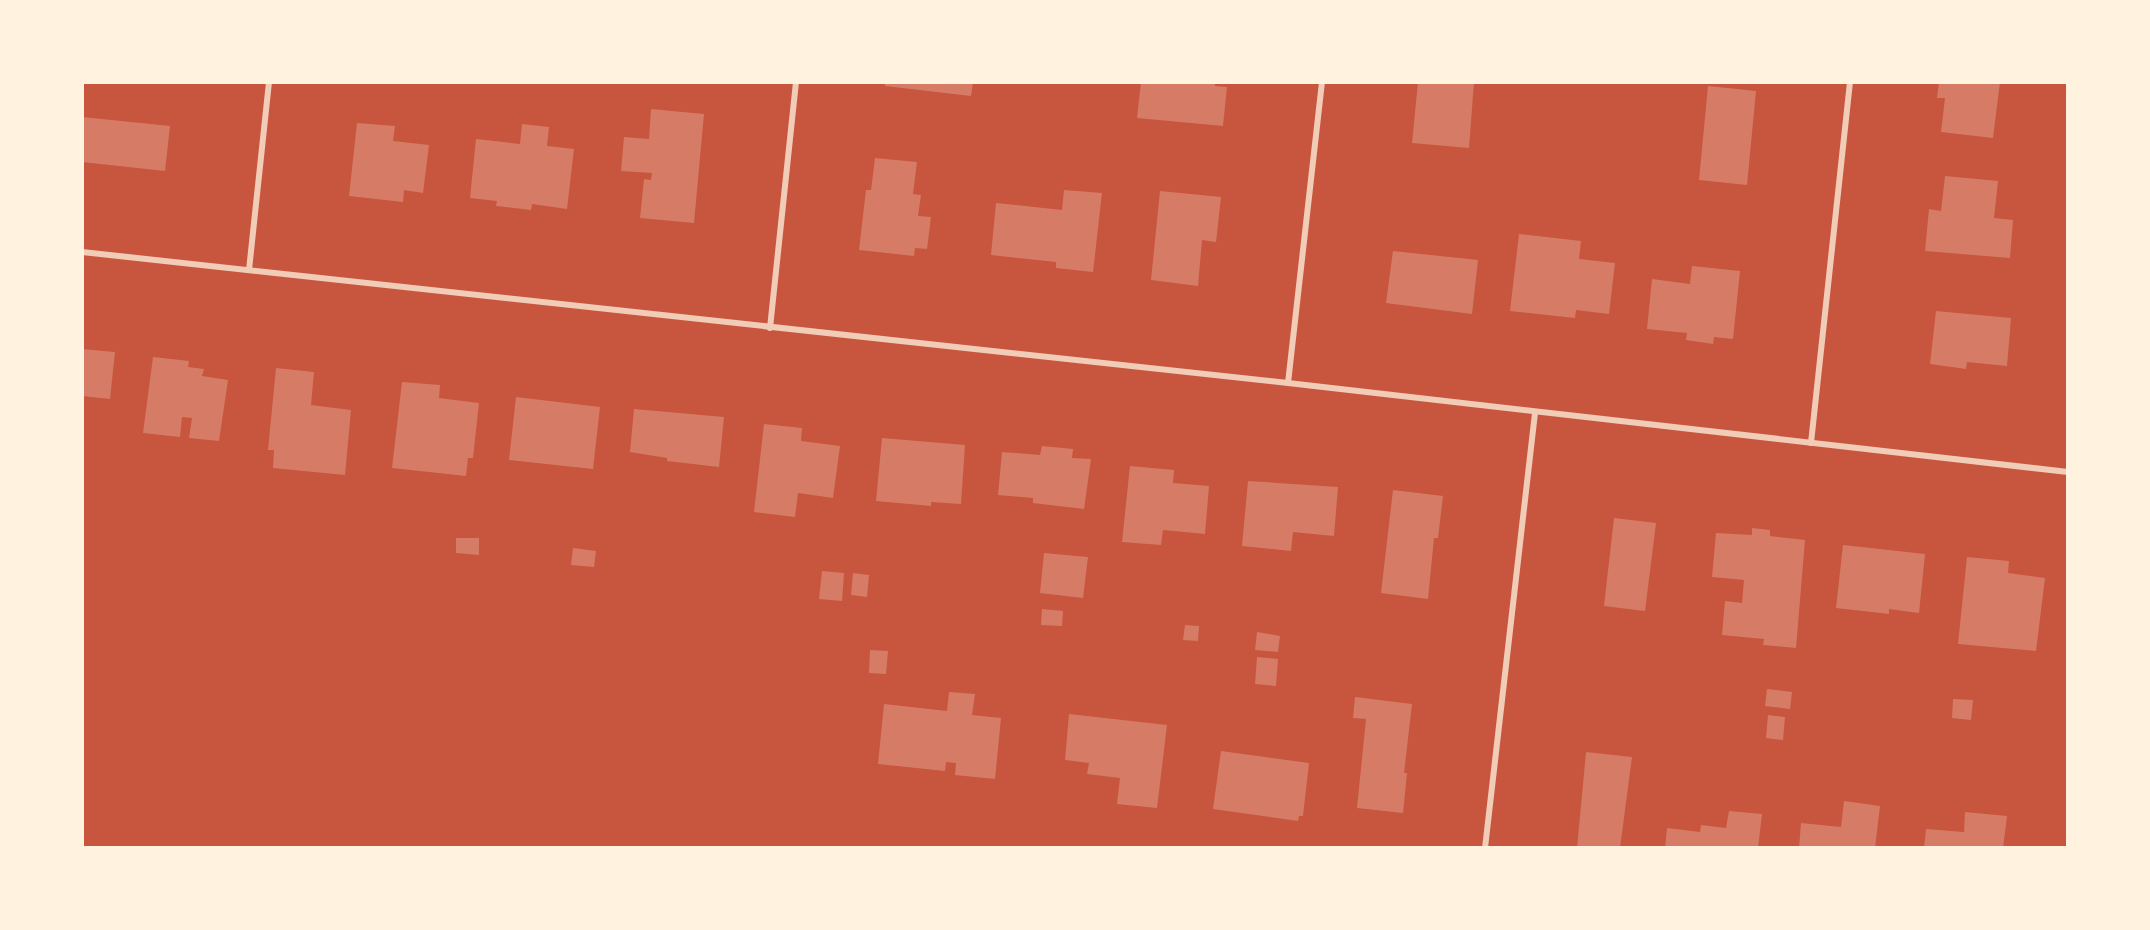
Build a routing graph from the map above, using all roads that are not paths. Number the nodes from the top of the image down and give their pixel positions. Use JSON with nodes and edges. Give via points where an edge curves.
{"nodes":[{"id":1,"x":269,"y":82,"type":"edge"},
{"id":2,"x":796,"y":82,"type":"edge"},
{"id":3,"x":1322,"y":82,"type":"edge"},
{"id":4,"x":1850,"y":82,"type":"edge"},
{"id":5,"x":82,"y":252,"type":"edge"},
{"id":6,"x":249,"y":270,"type":"junction"},
{"id":7,"x":770,"y":328,"type":"junction"},
{"id":8,"x":1288,"y":383,"type":"junction"},
{"id":9,"x":1535,"y":413,"type":"junction"},
{"id":10,"x":1811,"y":443,"type":"junction"},
{"id":11,"x":2067,"y":472,"type":"edge"},
{"id":12,"x":1485,"y":848,"type":"edge"}],
"edges":[{"from":1,"to":6,"type":"street"},
{"from":2,"to":7,"type":"street"},
{"from":3,"to":8,"type":"street"},
{"from":4,"to":10,"type":"street"},
{"from":5,"to":6,"type":"street"},
{"from":6,"to":7,"type":"street"},
{"from":7,"to":8,"type":"street"},
{"from":8,"to":9,"type":"street"},
{"from":9,"to":10,"type":"street"},
{"from":9,"to":12,"type":"street"},
{"from":10,"to":11,"type":"street"}]}
